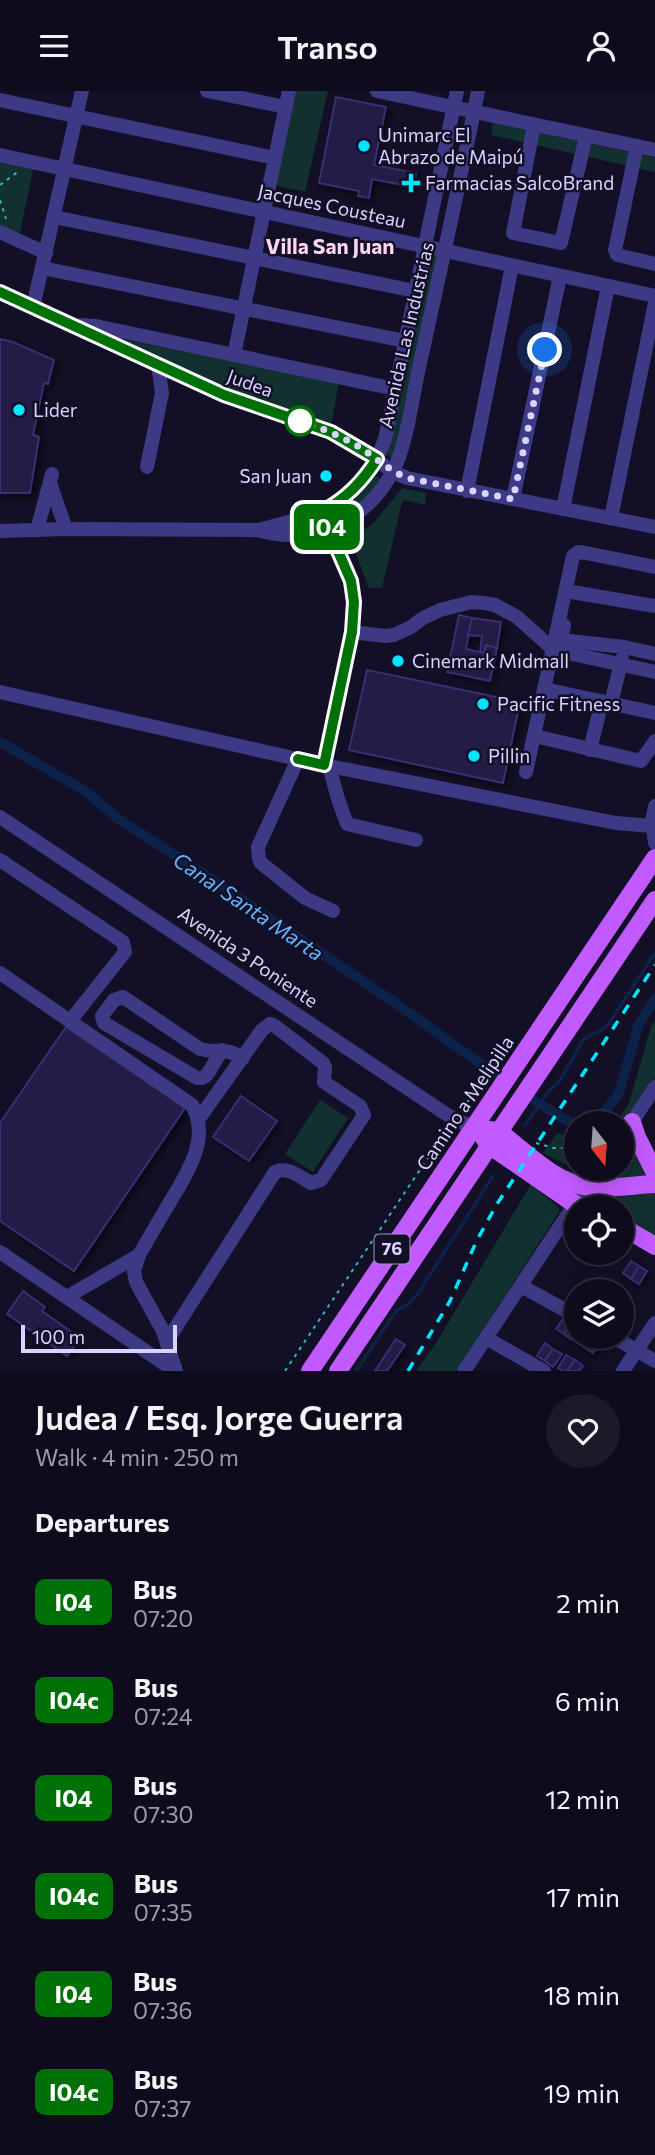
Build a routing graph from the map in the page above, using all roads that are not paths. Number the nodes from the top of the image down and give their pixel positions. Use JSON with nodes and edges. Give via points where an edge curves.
{"nodes":[{"id":1,"x":82,"y":91,"type":"edge"},
{"id":2,"x":207,"y":91,"type":"edge"},
{"id":3,"x":289,"y":91,"type":"edge"},
{"id":4,"x":377,"y":91,"type":"edge"},
{"id":5,"x":457,"y":91,"type":"edge"},
{"id":6,"x":478,"y":91,"type":"edge"},
{"id":7,"x":0,"y":100,"type":"edge"},
{"id":8,"x":286,"y":107,"type":"junction"},
{"id":9,"x":454,"y":107,"type":"junction"},
{"id":10,"x":473,"y":113,"type":"junction"},
{"id":11,"x":76,"y":116,"type":"junction"},
{"id":12,"x":534,"y":125,"type":"junction"},
{"id":13,"x":586,"y":136,"type":"junction"},
{"id":14,"x":637,"y":146,"type":"junction"},
{"id":15,"x":655,"y":150,"type":"edge"},
{"id":16,"x":0,"y":155,"type":"edge"},
{"id":17,"x":275,"y":158,"type":"junction"},
{"id":18,"x":64,"y":169,"type":"junction"},
{"id":19,"x":264,"y":211,"type":"junction"},
{"id":20,"x":54,"y":217,"type":"junction"},
{"id":21,"x":6,"y":235,"type":"edge"},
{"id":22,"x":424,"y":247,"type":"junction"},
{"id":23,"x":445,"y":251,"type":"junction"},
{"id":24,"x":46,"y":253,"type":"junction"},
{"id":25,"x":254,"y":258,"type":"junction"},
{"id":26,"x":655,"y":264,"type":"edge"},
{"id":27,"x":512,"y":266,"type":"junction"},
{"id":28,"x":42,"y":268,"type":"junction"},
{"id":29,"x":560,"y":276,"type":"junction"},
{"id":30,"x":608,"y":286,"type":"junction"},
{"id":31,"x":415,"y":291,"type":"junction"},
{"id":32,"x":0,"y":292,"type":"edge"},
{"id":33,"x":655,"y":296,"type":"edge"},
{"id":34,"x":655,"y":303,"type":"edge"},
{"id":35,"x":33,"y":307,"type":"junction"},
{"id":36,"x":244,"y":309,"type":"junction"},
{"id":37,"x":73,"y":325,"type":"junction"},
{"id":38,"x":405,"y":341,"type":"junction"},
{"id":39,"x":234,"y":355,"type":"junction"},
{"id":40,"x":158,"y":365,"type":"junction"},
{"id":41,"x":395,"y":389,"type":"junction"},
{"id":42,"x":377,"y":459,"type":"junction"},
{"id":43,"x":148,"y":467,"type":"dead end"},
{"id":44,"x":393,"y":472,"type":"junction"},
{"id":45,"x":467,"y":491,"type":"junction"},
{"id":46,"x":513,"y":499,"type":"junction"},
{"id":47,"x":563,"y":509,"type":"junction"},
{"id":48,"x":321,"y":512,"type":"junction"},
{"id":49,"x":611,"y":518,"type":"junction"},
{"id":50,"x":655,"y":527,"type":"edge"},
{"id":51,"x":66,"y":529,"type":"junction"},
{"id":52,"x":37,"y":530,"type":"junction"},
{"id":53,"x":258,"y":530,"type":"junction"},
{"id":54,"x":329,"y":530,"type":"junction"},
{"id":55,"x":0,"y":531,"type":"edge"},
{"id":56,"x":580,"y":552,"type":"junction"},
{"id":57,"x":655,"y":567,"type":"edge"},
{"id":58,"x":572,"y":592,"type":"junction"},
{"id":59,"x":655,"y":605,"type":"edge"},
{"id":60,"x":352,"y":632,"type":"junction"},
{"id":61,"x":624,"y":647,"type":"junction"},
{"id":62,"x":554,"y":650,"type":"junction"},
{"id":63,"x":655,"y":654,"type":"edge"},
{"id":64,"x":621,"y":666,"type":"junction"},
{"id":65,"x":655,"y":672,"type":"edge"},
{"id":66,"x":546,"y":683,"type":"junction"},
{"id":67,"x":0,"y":692,"type":"edge"},
{"id":68,"x":609,"y":699,"type":"junction"},
{"id":69,"x":655,"y":703,"type":"edge"},
{"id":70,"x":655,"y":713,"type":"edge"},
{"id":71,"x":539,"y":737,"type":"junction"},
{"id":72,"x":655,"y":741,"type":"edge"},
{"id":73,"x":590,"y":750,"type":"junction"},
{"id":74,"x":298,"y":759,"type":"junction"},
{"id":75,"x":326,"y":765,"type":"junction"},
{"id":76,"x":655,"y":806,"type":"edge"},
{"id":77,"x":0,"y":817,"type":"edge"},
{"id":78,"x":652,"y":826,"type":"junction"},
{"id":79,"x":416,"y":840,"type":"dead end"},
{"id":80,"x":655,"y":843,"type":"edge"},
{"id":81,"x":655,"y":858,"type":"edge"},
{"id":82,"x":0,"y":860,"type":"edge"},
{"id":83,"x":655,"y":900,"type":"edge"},
{"id":84,"x":333,"y":911,"type":"dead end"},
{"id":85,"x":0,"y":973,"type":"edge"},
{"id":86,"x":70,"y":1021,"type":"junction"},
{"id":87,"x":222,"y":1050,"type":"junction"},
{"id":88,"x":243,"y":1058,"type":"junction"},
{"id":89,"x":655,"y":1087,"type":"edge"},
{"id":90,"x":634,"y":1119,"type":"edge"},
{"id":91,"x":198,"y":1120,"type":"junction"},
{"id":92,"x":475,"y":1127,"type":"junction"},
{"id":93,"x":634,"y":1128,"type":"edge"},
{"id":94,"x":494,"y":1138,"type":"junction"},
{"id":95,"x":655,"y":1173,"type":"edge"},
{"id":96,"x":592,"y":1181,"type":"edge"},
{"id":97,"x":655,"y":1184,"type":"edge"},
{"id":98,"x":588,"y":1187,"type":"junction"},
{"id":99,"x":564,"y":1195,"type":"edge"},
{"id":100,"x":583,"y":1195,"type":"edge"},
{"id":101,"x":564,"y":1225,"type":"edge"},
{"id":102,"x":634,"y":1234,"type":"edge"},
{"id":103,"x":655,"y":1246,"type":"edge"},
{"id":104,"x":0,"y":1252,"type":"edge"},
{"id":105,"x":138,"y":1255,"type":"junction"},
{"id":106,"x":521,"y":1286,"type":"junction"},
{"id":107,"x":67,"y":1297,"type":"junction"},
{"id":108,"x":564,"y":1309,"type":"edge"},
{"id":109,"x":655,"y":1323,"type":"edge"},
{"id":110,"x":486,"y":1338,"type":"junction"},
{"id":111,"x":167,"y":1341,"type":"junction"},
{"id":112,"x":634,"y":1348,"type":"edge"},
{"id":113,"x":637,"y":1350,"type":"junction"},
{"id":114,"x":655,"y":1361,"type":"edge"},
{"id":115,"x":176,"y":1371,"type":"edge"},
{"id":116,"x":310,"y":1371,"type":"edge"},
{"id":117,"x":338,"y":1371,"type":"edge"},
{"id":118,"x":464,"y":1371,"type":"edge"},
{"id":119,"x":544,"y":1371,"type":"edge"},
{"id":120,"x":623,"y":1371,"type":"edge"}],
"edges":[{"from":1,"to":11,"type":"street"},
{"from":2,"to":8,"type":"street"},
{"from":3,"to":8,"type":"street"},
{"from":4,"to":9,"type":"street"},
{"from":5,"to":9,"type":"street","name":"Avenida Las Industrias"},
{"from":6,"to":10,"type":"street","name":"Avenida Las Industrias"},
{"from":7,"to":11,"type":"street"},
{"from":8,"to":17,"type":"street"},
{"from":9,"to":10,"type":"street"},
{"from":9,"to":22,"type":"street","name":"Avenida Las Industrias"},
{"from":10,"to":12,"type":"street"},
{"from":10,"to":23,"type":"street","name":"Avenida Las Industrias"},
{"from":11,"to":17,"type":"street"},
{"from":11,"to":18,"type":"street"},
{"from":12,"to":13,"type":"street"},
{"from":12,"to":13,"type":"street","via":[[513,233],[561,243]]},
{"from":13,"to":14,"type":"street"},
{"from":14,"to":15,"type":"street"},
{"from":14,"to":26,"type":"street","via":[[615,250],[617,255]]},
{"from":16,"to":18,"type":"street","name":"Jacques Cousteau"},
{"from":17,"to":19,"type":"street"},
{"from":18,"to":19,"type":"street","name":"Jacques Cousteau"},
{"from":18,"to":20,"type":"street"},
{"from":19,"to":22,"type":"street","name":"Jacques Cousteau"},
{"from":19,"to":25,"type":"street"},
{"from":20,"to":24,"type":"street"},
{"from":20,"to":25,"type":"street"},
{"from":21,"to":24,"type":"street"},
{"from":22,"to":23,"type":"street","name":"Jacques Cousteau"},
{"from":22,"to":31,"type":"street","name":"Avenida Las Industrias"},
{"from":23,"to":27,"type":"street","name":"Jacques Cousteau"},
{"from":23,"to":44,"type":"street","name":"Avenida Las Industrias"},
{"from":24,"to":28,"type":"street"},
{"from":25,"to":31,"type":"street"},
{"from":25,"to":36,"type":"street"},
{"from":27,"to":29,"type":"street","name":"Jacques Cousteau"},
{"from":27,"to":45,"type":"street"},
{"from":28,"to":35,"type":"street"},
{"from":28,"to":36,"type":"street"},
{"from":29,"to":30,"type":"street","name":"Jacques Cousteau"},
{"from":29,"to":46,"type":"street"},
{"from":30,"to":33,"type":"street","name":"Jacques Cousteau"},
{"from":30,"to":47,"type":"street"},
{"from":31,"to":38,"type":"street","name":"Avenida Las Industrias"},
{"from":32,"to":35,"type":"street","name":"Judea"},
{"from":34,"to":49,"type":"street"},
{"from":35,"to":37,"type":"street","name":"Judea"},
{"from":36,"to":38,"type":"street"},
{"from":36,"to":39,"type":"street"},
{"from":37,"to":39,"type":"street"},
{"from":37,"to":40,"type":"street","name":"Judea"},
{"from":38,"to":41,"type":"street","name":"Avenida Las Industrias"},
{"from":39,"to":41,"type":"street"},
{"from":40,"to":42,"type":"street","name":"Judea","via":[[224,395],[331,432]]},
{"from":40,"to":43,"type":"street","via":[[162,393]]},
{"from":41,"to":42,"type":"street","name":"Avenida Las Industrias"},
{"from":42,"to":44,"type":"street","name":"Judea"},
{"from":42,"to":48,"type":"street","name":"Avenida Las Industrias","via":[[355,488]]},
{"from":44,"to":45,"type":"street","name":"Judea"},
{"from":44,"to":54,"type":"street","name":"Avenida Las Industrias","via":[[361,510]]},
{"from":45,"to":46,"type":"street","name":"Judea"},
{"from":46,"to":47,"type":"street","name":"Judea"},
{"from":47,"to":49,"type":"street","name":"Judea"},
{"from":48,"to":53,"type":"street","name":"Avenida Las Industrias"},
{"from":48,"to":54,"type":"street"},
{"from":49,"to":50,"type":"street","name":"Judea"},
{"from":51,"to":52,"type":"street","name":"Avenida Las Industrias"},
{"from":51,"to":52,"type":"street","via":[[51,479]]},
{"from":51,"to":53,"type":"street","name":"Avenida Las Industrias"},
{"from":52,"to":55,"type":"street","name":"Avenida Las Industrias"},
{"from":53,"to":54,"type":"street","name":"Avenida Las Industrias","via":[[280,535]]},
{"from":54,"to":60,"type":"street","via":[[353,589]]},
{"from":56,"to":57,"type":"street"},
{"from":56,"to":58,"type":"street"},
{"from":56,"to":62,"type":"street","via":[[571,559]]},
{"from":58,"to":59,"type":"street"},
{"from":58,"to":61,"type":"street","via":[[561,640]]},
{"from":60,"to":62,"type":"street","via":[[394,635],[430,614],[471,602],[495,605],[517,617]]},
{"from":60,"to":75,"type":"street"},
{"from":61,"to":63,"type":"street"},
{"from":61,"to":64,"type":"street"},
{"from":62,"to":64,"type":"street"},
{"from":62,"to":66,"type":"street"},
{"from":64,"to":65,"type":"street"},
{"from":64,"to":68,"type":"street"},
{"from":66,"to":68,"type":"street"},
{"from":66,"to":71,"type":"street","via":[[529,773]]},
{"from":67,"to":74,"type":"street"},
{"from":68,"to":69,"type":"street"},
{"from":68,"to":70,"type":"street"},
{"from":68,"to":71,"type":"street","via":[[549,690]]},
{"from":68,"to":73,"type":"street"},
{"from":71,"to":73,"type":"street"},
{"from":72,"to":73,"type":"street","via":[[641,761]]},
{"from":74,"to":75,"type":"street"},
{"from":74,"to":84,"type":"street","via":[[258,847],[259,859],[305,898]]},
{"from":75,"to":78,"type":"street","via":[[616,823]]},
{"from":75,"to":79,"type":"street","via":[[348,824]]},
{"from":76,"to":78,"type":"street"},
{"from":77,"to":92,"type":"street","name":"Avenida 3 Poniente","via":[[453,1118]]},
{"from":78,"to":80,"type":"street"},
{"from":81,"to":92,"type":"main road","name":"Camino a Melipilla","number":"76"},
{"from":82,"to":86,"type":"street","via":[[123,942],[125,952]]},
{"from":83,"to":94,"type":"main road","number":"76"},
{"from":85,"to":86,"type":"street"},
{"from":86,"to":91,"type":"street","via":[[192,1105]]},
{"from":87,"to":87,"type":"street","via":[[200,1049],[123,997],[114,1000],[102,1016],[104,1023],[197,1078],[206,1075]]},
{"from":87,"to":88,"type":"street"},
{"from":88,"to":91,"type":"street"},
{"from":88,"to":111,"type":"street","via":[[262,1030],[275,1026],[323,1063],[324,1082],[360,1106],[364,1115],[321,1180],[312,1183],[281,1169],[275,1173]]},
{"from":89,"to":90,"type":"street"},
{"from":91,"to":105,"type":"street","via":[[198,1146],[191,1166]]},
{"from":92,"to":94,"type":"main road","name":"Avenida 3 Poniente"},
{"from":92,"to":116,"type":"main road","name":"Camino a Melipilla","number":"76"},
{"from":93,"to":95,"type":"main road"},
{"from":94,"to":98,"type":"main road","name":"Avenida 3 Poniente","via":[[559,1176]]},
{"from":94,"to":99,"type":"main road","name":"Avenida 3 Poniente"},
{"from":94,"to":117,"type":"main road","number":"76"},
{"from":96,"to":98,"type":"street"},
{"from":97,"to":98,"type":"main road","name":"Avenida 3 Poniente"},
{"from":98,"to":100,"type":"street"},
{"from":101,"to":106,"type":"street"},
{"from":102,"to":103,"type":"main road"},
{"from":104,"to":107,"type":"street"},
{"from":105,"to":107,"type":"street"},
{"from":105,"to":111,"type":"street","via":[[136,1282]]},
{"from":106,"to":108,"type":"street"},
{"from":106,"to":110,"type":"street"},
{"from":107,"to":115,"type":"street"},
{"from":109,"to":113,"type":"street"},
{"from":110,"to":118,"type":"street"},
{"from":110,"to":119,"type":"street"},
{"from":111,"to":115,"type":"street"},
{"from":112,"to":113,"type":"street"},
{"from":113,"to":114,"type":"street"},
{"from":113,"to":120,"type":"street"}]}
